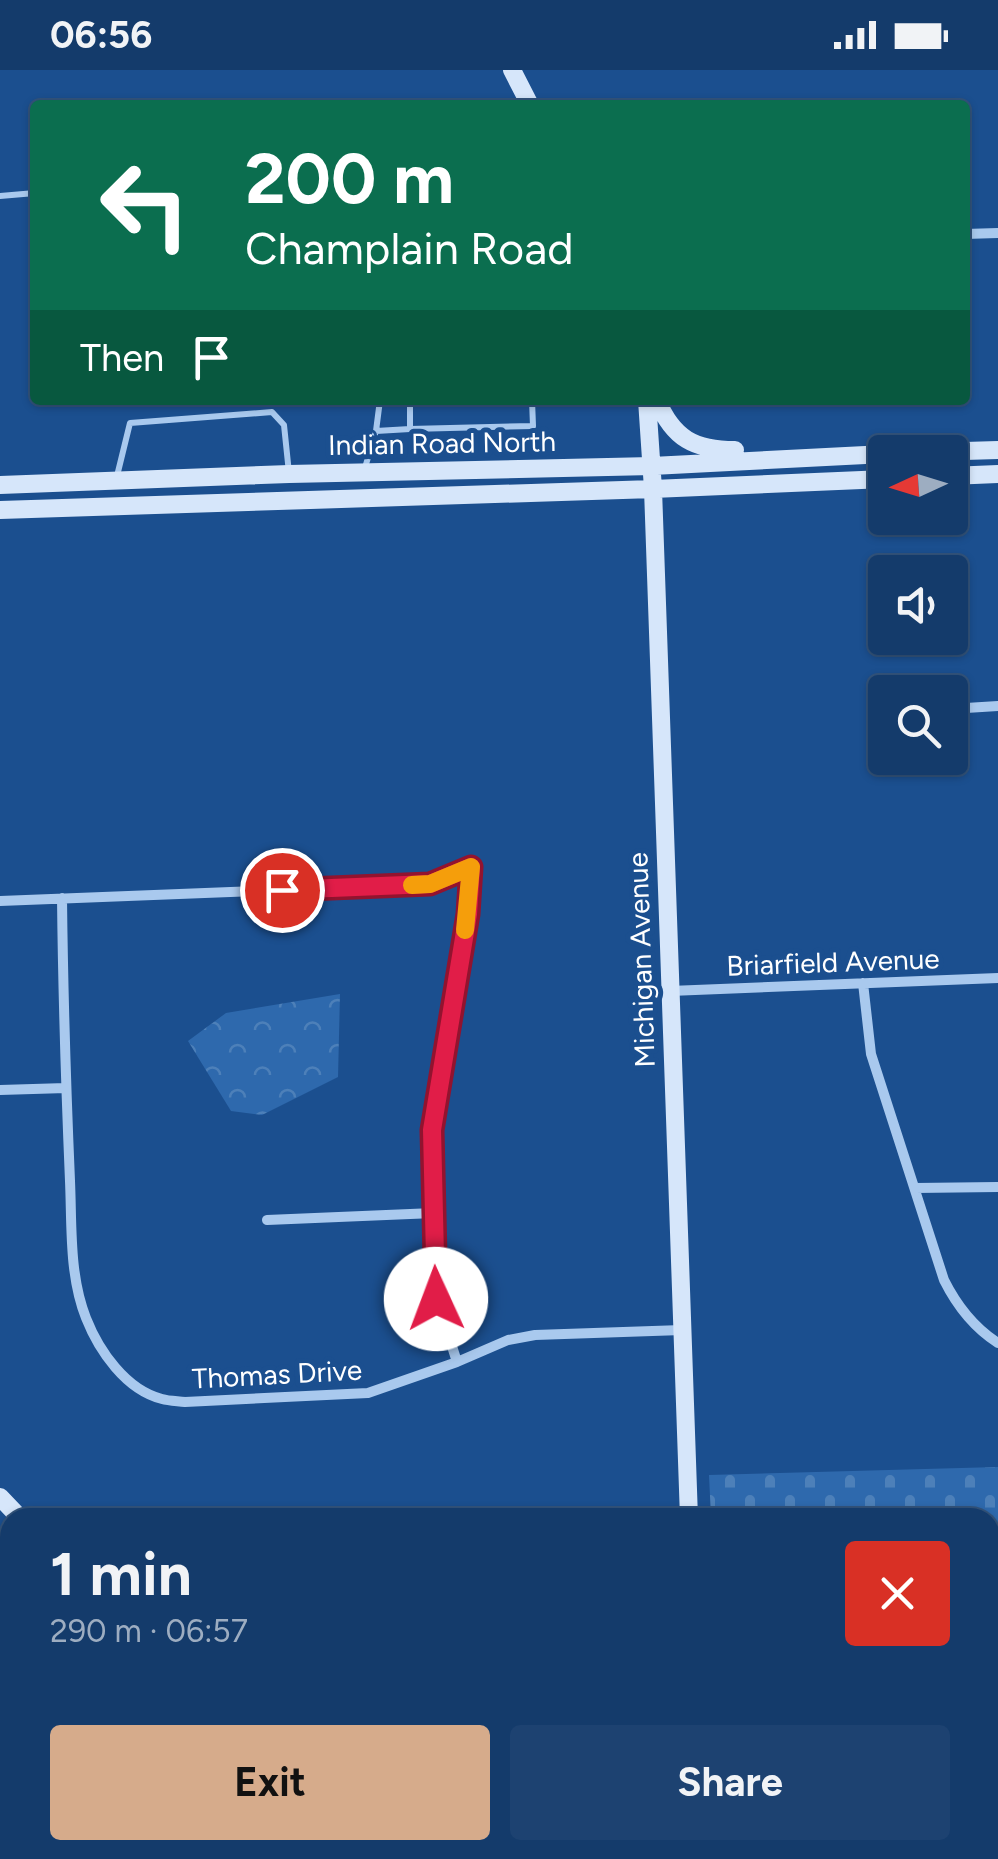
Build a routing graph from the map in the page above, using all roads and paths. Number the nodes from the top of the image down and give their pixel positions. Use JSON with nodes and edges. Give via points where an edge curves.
{"nodes":[{"id":1,"x":512,"y":70,"type":"edge"},
{"id":2,"x":527,"y":100,"type":"edge"},
{"id":3,"x":30,"y":194,"type":"edge"},
{"id":4,"x":0,"y":196,"type":"edge"},
{"id":5,"x":998,"y":233,"type":"edge"},
{"id":6,"x":970,"y":234,"type":"edge"},
{"id":7,"x":379,"y":405,"type":"edge"},
{"id":8,"x":410,"y":405,"type":"edge"},
{"id":9,"x":532,"y":405,"type":"edge"},
{"id":10,"x":647,"y":405,"type":"edge"},
{"id":11,"x":660,"y":405,"type":"edge"},
{"id":12,"x":410,"y":429,"type":"junction"},
{"id":13,"x":376,"y":431,"type":"junction"},
{"id":14,"x":998,"y":450,"type":"edge"},
{"id":15,"x":968,"y":451,"type":"edge"},
{"id":16,"x":868,"y":455,"type":"edge"},
{"id":17,"x":790,"y":458,"type":"junction"},
{"id":18,"x":652,"y":466,"type":"junction"},
{"id":19,"x":364,"y":473,"type":"junction"},
{"id":20,"x":290,"y":474,"type":"junction"},
{"id":21,"x":998,"y":474,"type":"edge"},
{"id":22,"x":968,"y":475,"type":"edge"},
{"id":23,"x":868,"y":480,"type":"edge"},
{"id":24,"x":116,"y":482,"type":"junction"},
{"id":25,"x":0,"y":485,"type":"edge"},
{"id":26,"x":653,"y":489,"type":"junction"},
{"id":27,"x":0,"y":510,"type":"edge"},
{"id":28,"x":998,"y":706,"type":"edge"},
{"id":29,"x":968,"y":707,"type":"edge"},
{"id":30,"x":62,"y":898,"type":"junction"},
{"id":31,"x":0,"y":901,"type":"edge"},
{"id":32,"x":998,"y":978,"type":"edge"},
{"id":33,"x":863,"y":983,"type":"junction"},
{"id":34,"x":670,"y":991,"type":"junction"},
{"id":35,"x":66,"y":1088,"type":"junction"},
{"id":36,"x":0,"y":1090,"type":"edge"},
{"id":37,"x":915,"y":1188,"type":"junction"},
{"id":38,"x":998,"y":1188,"type":"edge"},
{"id":39,"x":434,"y":1213,"type":"junction"},
{"id":40,"x":267,"y":1220,"type":"dead end"},
{"id":41,"x":682,"y":1330,"type":"junction"},
{"id":42,"x":998,"y":1342,"type":"edge"},
{"id":43,"x":457,"y":1362,"type":"junction"},
{"id":44,"x":689,"y":1508,"type":"edge"}],
"edges":[{"from":1,"to":2,"type":"main road"},
{"from":3,"to":4,"type":"lane"},
{"from":5,"to":6,"type":"street"},
{"from":7,"to":13,"type":"lane"},
{"from":8,"to":12,"type":"lane"},
{"from":9,"to":12,"type":"lane","via":[[533,426]]},
{"from":10,"to":18,"type":"main road","name":"Michigan Avenue"},
{"from":11,"to":17,"type":"main road","via":[[693,444]]},
{"from":12,"to":13,"type":"lane"},
{"from":13,"to":19,"type":"lane"},
{"from":14,"to":15,"type":"main road"},
{"from":16,"to":17,"type":"main road","name":"Indian Road North"},
{"from":17,"to":18,"type":"main road","name":"Indian Road North"},
{"from":18,"to":19,"type":"main road","name":"Indian Road North"},
{"from":18,"to":26,"type":"main road","name":"Michigan Avenue"},
{"from":19,"to":20,"type":"main road","name":"Indian Road North"},
{"from":20,"to":24,"type":"main road","name":"Indian Road North"},
{"from":20,"to":24,"type":"lane","via":[[284,426],[272,412],[130,423]]},
{"from":21,"to":22,"type":"main road"},
{"from":23,"to":26,"type":"main road","name":"Indian Road North"},
{"from":24,"to":25,"type":"main road","name":"Indian Road North"},
{"from":26,"to":27,"type":"main road","name":"Indian Road North"},
{"from":26,"to":34,"type":"main road","name":"Michigan Avenue"},
{"from":28,"to":29,"type":"street"},
{"from":30,"to":31,"type":"street"},
{"from":30,"to":35,"type":"street","name":"Thomas Drive"},
{"from":30,"to":39,"type":"street","via":[[430,884],[471,867],[432,1130]]},
{"from":32,"to":33,"type":"street","name":"Briarfield Avenue"},
{"from":33,"to":34,"type":"street","name":"Briarfield Avenue"},
{"from":33,"to":37,"type":"street","via":[[871,1054]]},
{"from":34,"to":41,"type":"main road","name":"Michigan Avenue"},
{"from":35,"to":36,"type":"street"},
{"from":35,"to":43,"type":"street","name":"Thomas Drive","via":[[75,1282],[96,1341],[137,1388],[184,1402],[368,1394]]},
{"from":37,"to":38,"type":"street"},
{"from":37,"to":42,"type":"street","via":[[953,1298]]},
{"from":39,"to":40,"type":"street"},
{"from":39,"to":43,"type":"street","via":[[436,1299]]},
{"from":41,"to":43,"type":"street","name":"Thomas Drive","via":[[535,1335]]},
{"from":41,"to":44,"type":"main road","name":"Michigan Avenue"}]}
